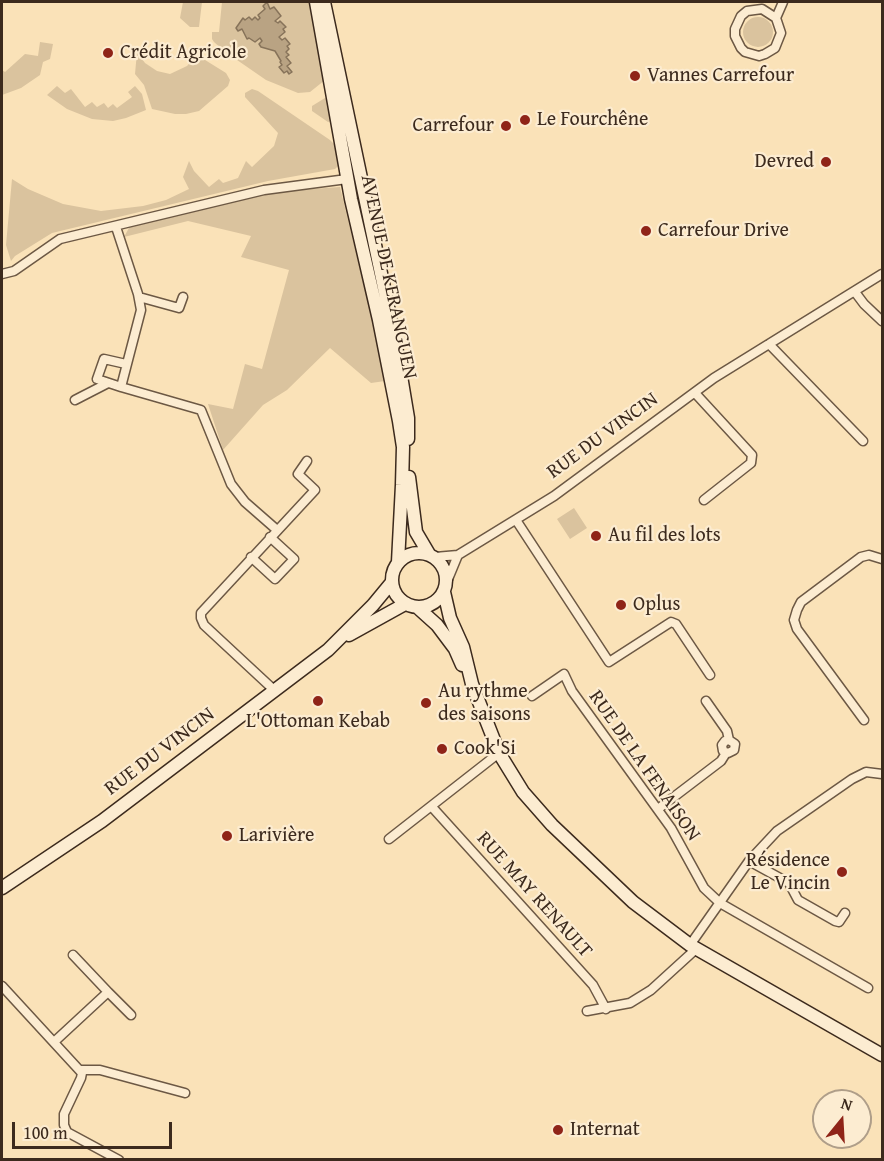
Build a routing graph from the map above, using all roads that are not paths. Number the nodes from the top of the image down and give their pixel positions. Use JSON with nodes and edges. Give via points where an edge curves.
{"nodes":[{"id":1,"x":316,"y":2,"type":"edge"},
{"id":2,"x":324,"y":2,"type":"edge"},
{"id":3,"x":783,"y":2,"type":"edge"},
{"id":4,"x":764,"y":5,"type":"edge"},
{"id":5,"x":776,"y":18,"type":"junction"},
{"id":6,"x":347,"y":179,"type":"junction"},
{"id":7,"x":116,"y":227,"type":"junction"},
{"id":8,"x":2,"y":274,"type":"edge"},
{"id":9,"x":882,"y":274,"type":"edge"},
{"id":10,"x":855,"y":291,"type":"junction"},
{"id":11,"x":139,"y":297,"type":"junction"},
{"id":12,"x":183,"y":297,"type":"dead end"},
{"id":13,"x":882,"y":321,"type":"edge"},
{"id":14,"x":769,"y":344,"type":"junction"},
{"id":15,"x":126,"y":364,"type":"junction"},
{"id":16,"x":108,"y":383,"type":"junction"},
{"id":17,"x":121,"y":387,"type":"junction"},
{"id":18,"x":695,"y":393,"type":"junction"},
{"id":19,"x":75,"y":400,"type":"dead end"},
{"id":20,"x":862,"y":441,"type":"dead end"},
{"id":21,"x":307,"y":461,"type":"dead end"},
{"id":22,"x":704,"y":500,"type":"dead end"},
{"id":23,"x":516,"y":520,"type":"junction"},
{"id":24,"x":273,"y":533,"type":"junction"},
{"id":25,"x":458,"y":555,"type":"junction"},
{"id":26,"x":432,"y":556,"type":"junction"},
{"id":27,"x":251,"y":557,"type":"junction"},
{"id":28,"x":882,"y":559,"type":"edge"},
{"id":29,"x":398,"y":562,"type":"junction"},
{"id":30,"x":392,"y":582,"type":"junction"},
{"id":31,"x":445,"y":588,"type":"junction"},
{"id":32,"x":411,"y":605,"type":"junction"},
{"id":33,"x":338,"y":642,"type":"junction"},
{"id":34,"x":710,"y":675,"type":"dead end"},
{"id":35,"x":472,"y":684,"type":"junction"},
{"id":36,"x":274,"y":690,"type":"junction"},
{"id":37,"x":532,"y":696,"type":"dead end"},
{"id":38,"x":706,"y":701,"type":"dead end"},
{"id":39,"x":864,"y":720,"type":"dead end"},
{"id":40,"x":499,"y":753,"type":"junction"},
{"id":41,"x":882,"y":774,"type":"edge"},
{"id":42,"x":432,"y":807,"type":"junction"},
{"id":43,"x":658,"y":809,"type":"junction"},
{"id":44,"x":389,"y":839,"type":"dead end"},
{"id":45,"x":749,"y":861,"type":"junction"},
{"id":46,"x":2,"y":888,"type":"edge"},
{"id":47,"x":720,"y":903,"type":"junction"},
{"id":48,"x":845,"y":913,"type":"dead end"},
{"id":49,"x":693,"y":947,"type":"junction"},
{"id":50,"x":73,"y":955,"type":"dead end"},
{"id":51,"x":2,"y":986,"type":"edge"},
{"id":52,"x":868,"y":988,"type":"dead end"},
{"id":53,"x":108,"y":992,"type":"junction"},
{"id":54,"x":606,"y":1009,"type":"junction"},
{"id":55,"x":587,"y":1011,"type":"dead end"},
{"id":56,"x":131,"y":1015,"type":"dead end"},
{"id":57,"x":54,"y":1042,"type":"junction"},
{"id":58,"x":882,"y":1056,"type":"edge"},
{"id":59,"x":80,"y":1070,"type":"junction"},
{"id":60,"x":185,"y":1093,"type":"dead end"},
{"id":61,"x":119,"y":1160,"type":"edge"}],
"edges":[{"from":1,"to":6,"type":"main road","name":"AVENUE DE KERANGUEN"},
{"from":2,"to":26,"type":"main road","name":"AVENUE DE KERANGUEN","via":[[395,340],[408,418],[416,532]]},
{"from":3,"to":5,"type":"street"},
{"from":4,"to":5,"type":"street"},
{"from":4,"to":5,"type":"street","via":[[747,11],[737,22],[737,43],[746,52],[759,56],[776,48],[781,33]]},
{"from":6,"to":7,"type":"street","via":[[264,190]]},
{"from":6,"to":29,"type":"main road","name":"AVENUE DE KERANGUEN","via":[[400,430]]},
{"from":7,"to":8,"type":"street","via":[[60,239],[14,271]]},
{"from":7,"to":11,"type":"street"},
{"from":9,"to":10,"type":"street","name":"RUE DU VINCIN"},
{"from":10,"to":13,"type":"street"},
{"from":10,"to":14,"type":"street","name":"RUE DU VINCIN"},
{"from":11,"to":12,"type":"street","via":[[179,308]]},
{"from":11,"to":15,"type":"street","via":[[141,310]]},
{"from":14,"to":18,"type":"street","name":"RUE DU VINCIN"},
{"from":14,"to":20,"type":"street"},
{"from":15,"to":16,"type":"street","via":[[104,359],[97,380]]},
{"from":15,"to":17,"type":"street"},
{"from":16,"to":17,"type":"street"},
{"from":16,"to":19,"type":"street"},
{"from":17,"to":24,"type":"street","via":[[201,410],[231,484]]},
{"from":18,"to":22,"type":"street","via":[[752,456],[751,463]]},
{"from":18,"to":23,"type":"street","name":"RUE DU VINCIN","via":[[571,485]]},
{"from":21,"to":24,"type":"street","via":[[298,474],[315,490]]},
{"from":23,"to":25,"type":"street","name":"RUE DU VINCIN"},
{"from":23,"to":34,"type":"street","via":[[609,662],[671,622]]},
{"from":24,"to":27,"type":"street"},
{"from":24,"to":27,"type":"street","via":[[294,559],[275,579]]},
{"from":25,"to":26,"type":"street","name":"RUE DU VINCIN"},
{"from":25,"to":31,"type":"street"},
{"from":26,"to":29,"type":"main road","via":[[412,553]]},
{"from":26,"to":31,"type":"main road","via":[[444,567]]},
{"from":27,"to":36,"type":"street","via":[[201,612],[201,618]]},
{"from":28,"to":39,"type":"street","via":[[861,557],[801,602],[794,620],[796,629]]},
{"from":29,"to":30,"type":"main road"},
{"from":30,"to":32,"type":"main road","via":[[394,590]]},
{"from":30,"to":33,"type":"main road","name":"RUE DU VINCIN"},
{"from":31,"to":32,"type":"main road","via":[[433,603]]},
{"from":31,"to":35,"type":"main road","via":[[450,618],[464,646]]},
{"from":32,"to":33,"type":"main road","name":"RUE DU VINCIN"},
{"from":32,"to":35,"type":"main road","via":[[437,626],[455,649]]},
{"from":33,"to":36,"type":"main road","name":"RUE DU VINCIN"},
{"from":35,"to":40,"type":"main road"},
{"from":36,"to":46,"type":"main road","name":"RUE DU VINCIN","via":[[102,821]]},
{"from":37,"to":43,"type":"street","name":"RUE DE LA FENAISON","via":[[567,672],[572,692]]},
{"from":38,"to":43,"type":"street","via":[[727,731],[729,740],[722,745],[726,753]]},
{"from":40,"to":42,"type":"street"},
{"from":40,"to":49,"type":"main road","via":[[523,792],[552,825],[633,902]]},
{"from":41,"to":45,"type":"street","via":[[866,772],[852,779],[777,831]]},
{"from":42,"to":44,"type":"street"},
{"from":42,"to":54,"type":"street","name":"RUE MAY RENAULT","via":[[593,985]]},
{"from":43,"to":47,"type":"street","name":"RUE DE LA FENAISON","via":[[704,888]]},
{"from":45,"to":47,"type":"street"},
{"from":45,"to":48,"type":"street","via":[[789,883],[798,900],[835,921],[839,922]]},
{"from":47,"to":49,"type":"street"},
{"from":47,"to":52,"type":"street","name":"RUE DE LA FENAISON"},
{"from":49,"to":54,"type":"street","via":[[651,990],[630,1003]]},
{"from":49,"to":58,"type":"main road"},
{"from":50,"to":53,"type":"street"},
{"from":51,"to":57,"type":"street"},
{"from":53,"to":56,"type":"street"},
{"from":53,"to":57,"type":"street"},
{"from":54,"to":55,"type":"street"},
{"from":57,"to":59,"type":"street"},
{"from":59,"to":60,"type":"street","via":[[100,1070]]},
{"from":59,"to":61,"type":"street","via":[[81,1078],[64,1114],[64,1125],[71,1135]]}]}
